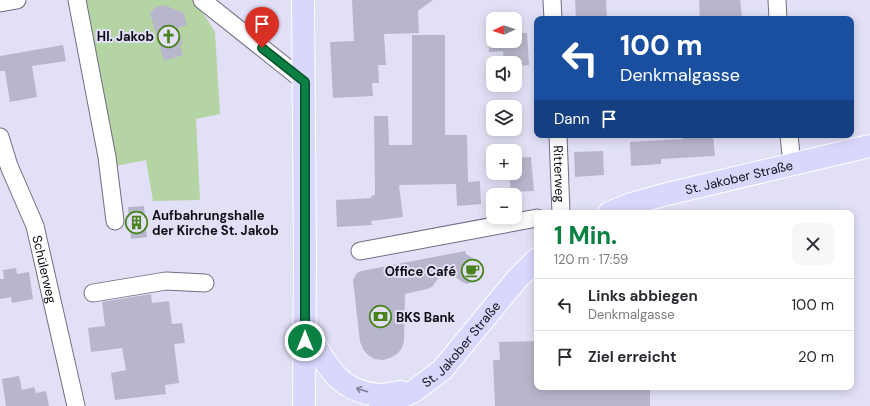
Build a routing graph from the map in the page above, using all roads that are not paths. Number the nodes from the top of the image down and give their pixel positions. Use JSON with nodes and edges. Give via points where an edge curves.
{"nodes":[{"id":1,"x":17,"y":0,"type":"edge"},
{"id":2,"x":76,"y":0,"type":"edge"},
{"id":3,"x":202,"y":0,"type":"edge"},
{"id":4,"x":303,"y":0,"type":"edge"},
{"id":5,"x":552,"y":0,"type":"edge"},
{"id":6,"x":777,"y":0,"type":"edge"},
{"id":7,"x":0,"y":2,"type":"edge"},
{"id":8,"x":552,"y":16,"type":"edge"},
{"id":9,"x":778,"y":16,"type":"edge"},
{"id":10,"x":305,"y":82,"type":"junction"},
{"id":11,"x":0,"y":137,"type":"edge"},
{"id":12,"x":558,"y":138,"type":"edge"},
{"id":13,"x":789,"y":138,"type":"edge"},
{"id":14,"x":870,"y":146,"type":"edge"},
{"id":15,"x":792,"y":164,"type":"junction"},
{"id":16,"x":561,"y":210,"type":"edge"},
{"id":17,"x":616,"y":210,"type":"edge"},
{"id":18,"x":534,"y":219,"type":"edge"},
{"id":19,"x":115,"y":222,"type":"dead end"},
{"id":20,"x":360,"y":251,"type":"dead end"},
{"id":21,"x":534,"y":262,"type":"edge"},
{"id":22,"x":206,"y":283,"type":"dead end"},
{"id":23,"x":93,"y":293,"type":"dead end"},
{"id":24,"x":305,"y":326,"type":"junction"},
{"id":25,"x":414,"y":391,"type":"junction"},
{"id":26,"x":76,"y":406,"type":"edge"},
{"id":27,"x":304,"y":406,"type":"edge"},
{"id":28,"x":380,"y":406,"type":"edge"}],
"edges":[{"from":1,"to":7,"type":"street"},
{"from":2,"to":19,"type":"street","via":[[107,157]]},
{"from":3,"to":10,"type":"street"},
{"from":4,"to":10,"type":"main road"},
{"from":5,"to":8,"type":"street"},
{"from":6,"to":9,"type":"street"},
{"from":10,"to":24,"type":"main road"},
{"from":11,"to":26,"type":"street","name":"Schülerweg","via":[[9,166],[35,226]]},
{"from":12,"to":16,"type":"street","name":"Ritterweg"},
{"from":13,"to":15,"type":"street"},
{"from":14,"to":15,"type":"main road","name":"St. Jakober Straße"},
{"from":15,"to":17,"type":"main road","name":"St. Jakober Straße","via":[[667,194]]},
{"from":18,"to":20,"type":"street"},
{"from":21,"to":25,"type":"main road","name":"St. Jakober Straße","via":[[442,370]]},
{"from":22,"to":23,"type":"street","via":[[166,281]]},
{"from":25,"to":24,"type":"main road","name":"St. Jakober Straße","one_way":true,"via":[[379,395],[361,391],[341,382],[329,369]]},
{"from":24,"to":27,"type":"main road"},
{"from":25,"to":28,"type":"main road","name":"St. Jakober Straße"}]}
